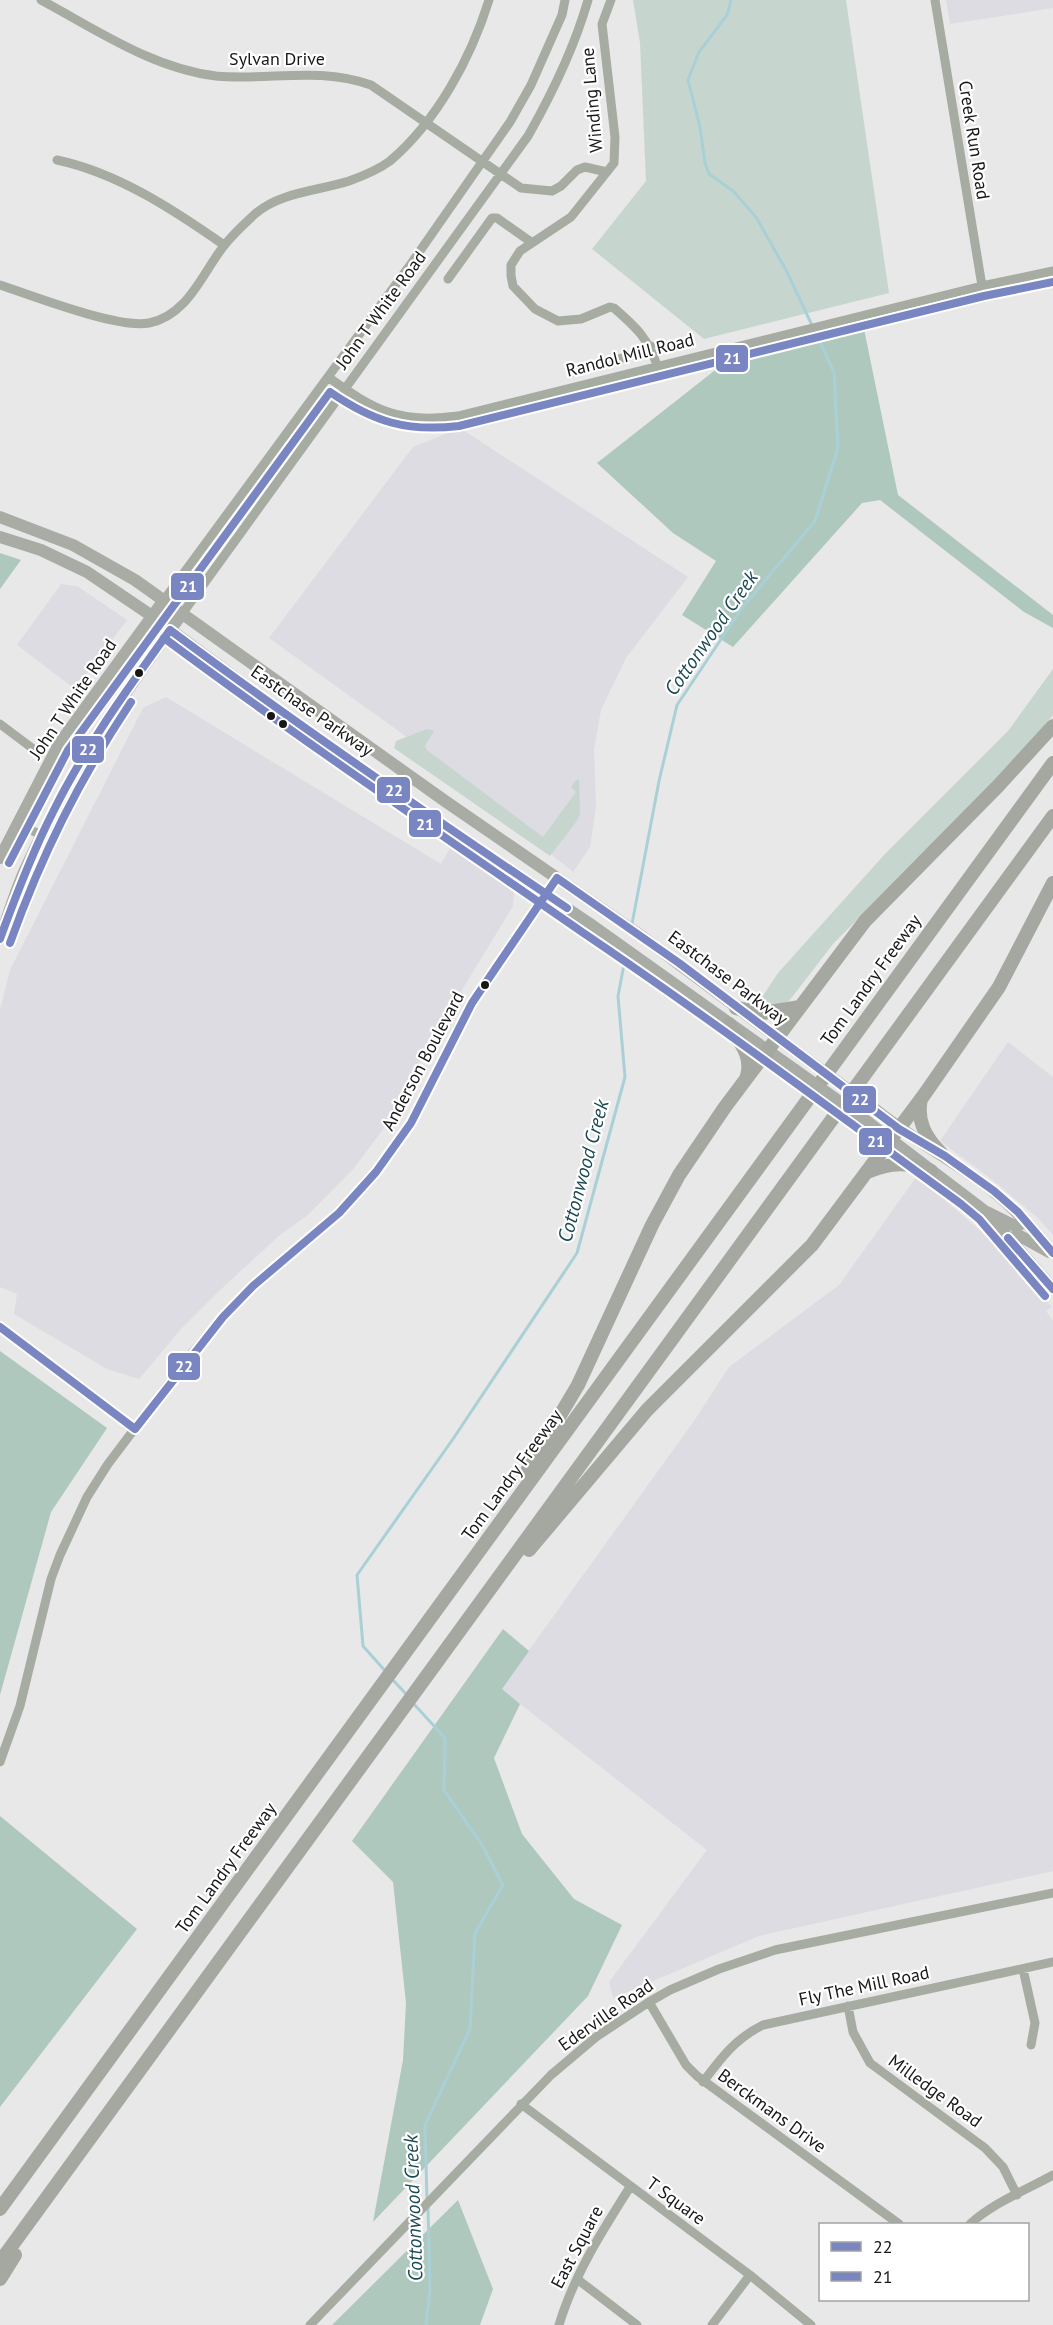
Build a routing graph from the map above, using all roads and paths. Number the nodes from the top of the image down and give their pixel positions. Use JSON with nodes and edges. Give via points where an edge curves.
{"nodes":[{"id":1,"x":41,"y":0,"type":"edge"},
{"id":2,"x":489,"y":0,"type":"edge"},
{"id":3,"x":565,"y":0,"type":"edge"},
{"id":4,"x":588,"y":0,"type":"edge"},
{"id":5,"x":611,"y":0,"type":"edge"},
{"id":6,"x":934,"y":0,"type":"edge"},
{"id":7,"x":427,"y":122,"type":"junction"},
{"id":8,"x":57,"y":160,"type":"dead end"},
{"id":9,"x":482,"y":160,"type":"junction"},
{"id":10,"x":608,"y":172,"type":"junction"},
{"id":11,"x":502,"y":174,"type":"junction"},
{"id":12,"x":531,"y":242,"type":"junction"},
{"id":13,"x":224,"y":246,"type":"junction"},
{"id":14,"x":1053,"y":271,"type":"edge"},
{"id":15,"x":448,"y":279,"type":"dead end"},
{"id":16,"x":0,"y":285,"type":"edge"},
{"id":17,"x":982,"y":286,"type":"junction"},
{"id":18,"x":651,"y":346,"type":"junction"},
{"id":19,"x":658,"y":368,"type":"junction"},
{"id":20,"x":573,"y":372,"type":"dead end"},
{"id":21,"x":328,"y":377,"type":"junction"},
{"id":22,"x":346,"y":390,"type":"junction"},
{"id":23,"x":0,"y":517,"type":"edge"},
{"id":24,"x":0,"y":537,"type":"edge"},
{"id":25,"x":164,"y":600,"type":"junction"},
{"id":26,"x":182,"y":614,"type":"junction"},
{"id":27,"x":152,"y":616,"type":"junction"},
{"id":28,"x":170,"y":630,"type":"junction"},
{"id":29,"x":0,"y":724,"type":"edge"},
{"id":30,"x":1053,"y":726,"type":"edge"},
{"id":31,"x":32,"y":748,"type":"dead end"},
{"id":32,"x":376,"y":752,"type":"junction"},
{"id":33,"x":1053,"y":763,"type":"edge"},
{"id":34,"x":364,"y":770,"type":"junction"},
{"id":35,"x":1053,"y":816,"type":"edge"},
{"id":36,"x":17,"y":823,"type":"junction"},
{"id":37,"x":41,"y":835,"type":"junction"},
{"id":38,"x":0,"y":858,"type":"edge"},
{"id":39,"x":557,"y":878,"type":"junction"},
{"id":40,"x":1053,"y":883,"type":"edge"},
{"id":41,"x":546,"y":894,"type":"junction"},
{"id":42,"x":0,"y":939,"type":"edge"},
{"id":43,"x":800,"y":1006,"type":"junction"},
{"id":44,"x":736,"y":1008,"type":"junction"},
{"id":45,"x":729,"y":1024,"type":"junction"},
{"id":46,"x":777,"y":1037,"type":"junction"},
{"id":47,"x":767,"y":1050,"type":"junction"},
{"id":48,"x":747,"y":1077,"type":"junction"},
{"id":49,"x":921,"y":1098,"type":"junction"},
{"id":50,"x":895,"y":1134,"type":"junction"},
{"id":51,"x":940,"y":1154,"type":"junction"},
{"id":52,"x":931,"y":1170,"type":"junction"},
{"id":53,"x":867,"y":1172,"type":"junction"},
{"id":54,"x":986,"y":1212,"type":"junction"},
{"id":55,"x":1026,"y":1222,"type":"junction"},
{"id":56,"x":1009,"y":1240,"type":"junction"},
{"id":57,"x":1053,"y":1253,"type":"edge"},
{"id":58,"x":1053,"y":1288,"type":"edge"},
{"id":59,"x":0,"y":1327,"type":"edge"},
{"id":60,"x":135,"y":1429,"type":"junction"},
{"id":61,"x":490,"y":1535,"type":"junction"},
{"id":62,"x":439,"y":1660,"type":"junction"},
{"id":63,"x":0,"y":1762,"type":"edge"},
{"id":64,"x":1053,"y":1893,"type":"edge"},
{"id":65,"x":1053,"y":1962,"type":"edge"},
{"id":66,"x":1023,"y":1969,"type":"junction"},
{"id":67,"x":650,"y":2002,"type":"junction"},
{"id":68,"x":848,"y":2006,"type":"junction"},
{"id":69,"x":1031,"y":2045,"type":"dead end"},
{"id":70,"x":703,"y":2082,"type":"junction"},
{"id":71,"x":82,"y":2095,"type":"junction"},
{"id":72,"x":521,"y":2104,"type":"junction"},
{"id":73,"x":100,"y":2123,"type":"junction"},
{"id":74,"x":1053,"y":2175,"type":"edge"},
{"id":75,"x":630,"y":2187,"type":"junction"},
{"id":76,"x":1017,"y":2194,"type":"junction"},
{"id":77,"x":0,"y":2195,"type":"edge"},
{"id":78,"x":0,"y":2209,"type":"edge"},
{"id":79,"x":898,"y":2223,"type":"edge"},
{"id":80,"x":971,"y":2223,"type":"edge"},
{"id":81,"x":0,"y":2262,"type":"edge"},
{"id":82,"x":750,"y":2275,"type":"junction"},
{"id":83,"x":0,"y":2278,"type":"edge"},
{"id":84,"x":577,"y":2279,"type":"junction"},
{"id":85,"x":310,"y":2325,"type":"edge"},
{"id":86,"x":559,"y":2325,"type":"edge"},
{"id":87,"x":637,"y":2325,"type":"edge"},
{"id":88,"x":712,"y":2325,"type":"edge"},
{"id":89,"x":811,"y":2325,"type":"edge"}],
"edges":[{"from":1,"to":7,"type":"street","name":"Sylvan Drive","via":[[169,67],[217,76],[351,78],[386,93]]},
{"from":2,"to":7,"type":"street","via":[[480,30]]},
{"from":3,"to":9,"type":"street","name":"John T White Road","via":[[531,85]]},
{"from":4,"to":11,"type":"street","name":"John T White Road","via":[[554,90]]},
{"from":5,"to":10,"type":"street","name":"Winding Lane","via":[[602,24],[615,137],[615,157]]},
{"from":6,"to":17,"type":"street","name":"Creek Run Road"},
{"from":7,"to":9,"type":"street","name":"Sylvan Drive"},
{"from":7,"to":13,"type":"street","via":[[389,162],[369,174],[294,195],[257,212]]},
{"from":8,"to":13,"type":"street","via":[[106,176],[180,214]]},
{"from":9,"to":11,"type":"street","name":"Sylvan Drive"},
{"from":9,"to":21,"type":"street","name":"John T White Road"},
{"from":10,"to":11,"type":"street","name":"Sylvan Drive","via":[[585,167],[552,191],[521,188]]},
{"from":10,"to":12,"type":"street","name":"Winding Lane","via":[[571,217]]},
{"from":11,"to":22,"type":"street","name":"John T White Road"},
{"from":12,"to":15,"type":"street","via":[[492,218]]},
{"from":12,"to":18,"type":"street","name":"Winding Lane","via":[[520,251],[511,276],[513,286],[536,309],[550,318],[567,321],[614,308]]},
{"from":13,"to":16,"type":"street","via":[[182,306],[150,323],[115,321]]},
{"from":14,"to":17,"type":"street","name":"Randol Mill Road"},
{"from":17,"to":19,"type":"street","name":"Randol Mill Road"},
{"from":18,"to":19,"type":"street","name":"Winding Lane"},
{"from":18,"to":20,"type":"street"},
{"from":19,"to":22,"type":"street","name":"Randol Mill Road","via":[[433,419],[396,416]]},
{"from":21,"to":22,"type":"street","name":"Randol Mill Road"},
{"from":21,"to":25,"type":"street","name":"John T White Road"},
{"from":22,"to":26,"type":"street","name":"John T White Road"},
{"from":23,"to":25,"type":"main road","via":[[73,545]]},
{"from":24,"to":27,"type":"main road","via":[[41,550],[87,572]]},
{"from":25,"to":26,"type":"main road","name":"Eastchase Parkway"},
{"from":25,"to":27,"type":"main road","name":"John T White Road"},
{"from":26,"to":28,"type":"main road","name":"John T White Road"},
{"from":26,"to":32,"type":"main road","name":"Eastchase Parkway"},
{"from":27,"to":28,"type":"main road","name":"Eastchase Parkway"},
{"from":27,"to":36,"type":"main road","name":"John T White Road","via":[[59,744]]},
{"from":28,"to":34,"type":"main road","name":"Eastchase Parkway"},
{"from":28,"to":37,"type":"main road","name":"John T White Road","via":[[84,756]]},
{"from":29,"to":31,"type":"street"},
{"from":30,"to":43,"type":"highway","via":[[865,921]]},
{"from":32,"to":34,"type":"main road"},
{"from":32,"to":39,"type":"main road","name":"Eastchase Parkway"},
{"from":33,"to":61,"type":"highway","name":"Tom Landry Freeway"},
{"from":34,"to":41,"type":"main road","name":"Eastchase Parkway"},
{"from":35,"to":62,"type":"highway"},
{"from":36,"to":37,"type":"street"},
{"from":36,"to":38,"type":"main road","name":"John T White Road"},
{"from":37,"to":42,"type":"main road","name":"John T White Road"},
{"from":39,"to":41,"type":"street","name":"Anderson Boulevard"},
{"from":39,"to":44,"type":"main road","name":"Eastchase Parkway"},
{"from":40,"to":49,"type":"highway","via":[[999,987]]},
{"from":41,"to":45,"type":"main road","name":"Eastchase Parkway"},
{"from":41,"to":60,"type":"street","name":"Anderson Boulevard","via":[[472,1003],[411,1123],[376,1172],[339,1213],[253,1286],[223,1317]]},
{"from":43,"to":44,"type":"highway","via":[[763,1013]]},
{"from":43,"to":46,"type":"highway"},
{"from":44,"to":46,"type":"main road","name":"Eastchase Parkway"},
{"from":45,"to":47,"type":"main road","name":"Eastchase Parkway"},
{"from":45,"to":48,"type":"highway","via":[[750,1065]]},
{"from":46,"to":47,"type":"highway"},
{"from":46,"to":50,"type":"main road","name":"Eastchase Parkway","bridge":true,"via":[[877,1111]]},
{"from":47,"to":48,"type":"highway"},
{"from":47,"to":50,"type":"main road","name":"Eastchase Parkway","bridge":true,"via":[[869,1123]]},
{"from":48,"to":61,"type":"highway","via":[[679,1175],[578,1385]]},
{"from":49,"to":50,"type":"highway"},
{"from":49,"to":51,"type":"highway","via":[[920,1122]]},
{"from":50,"to":51,"type":"main road","name":"Eastchase Parkway"},
{"from":50,"to":52,"type":"main road","name":"Eastchase Parkway"},
{"from":50,"to":53,"type":"highway"},
{"from":51,"to":55,"type":"main road","name":"Eastchase Parkway","via":[[994,1191]]},
{"from":52,"to":53,"type":"highway","via":[[899,1163]]},
{"from":52,"to":54,"type":"main road","name":"Eastchase Parkway"},
{"from":53,"to":62,"type":"highway","via":[[812,1245],[647,1410],[548,1527],[457,1646]]},
{"from":54,"to":55,"type":"main road","via":[[1015,1226]]},
{"from":54,"to":56,"type":"main road","name":"Eastchase Parkway"},
{"from":55,"to":57,"type":"main road","name":"Eastchase Parkway"},
{"from":56,"to":57,"type":"main road","via":[[1020,1236]]},
{"from":56,"to":58,"type":"main road","name":"Eastchase Parkway"},
{"from":59,"to":60,"type":"street"},
{"from":60,"to":63,"type":"street","name":"Anderson Boulevard","via":[[87,1497],[60,1555],[20,1706]]},
{"from":61,"to":71,"type":"highway","name":"Tom Landry Freeway"},
{"from":62,"to":73,"type":"highway"},
{"from":64,"to":67,"type":"street","name":"Ederville Road","via":[[775,1950],[719,1969]]},
{"from":65,"to":66,"type":"street","name":"Fly The Mill Road"},
{"from":66,"to":68,"type":"street","name":"Fly The Mill Road"},
{"from":66,"to":69,"type":"street","via":[[1035,2023]]},
{"from":67,"to":70,"type":"street","name":"Berckmans Drive","via":[[686,2064]]},
{"from":67,"to":72,"type":"street","name":"Ederville Road","via":[[596,2037]]},
{"from":68,"to":70,"type":"street","name":"Fly The Mill Road","via":[[773,2022],[752,2031],[732,2046]]},
{"from":68,"to":76,"type":"street","name":"Milledge Road","via":[[853,2032],[870,2063],[985,2148],[1003,2167]]},
{"from":70,"to":79,"type":"street","name":"Berckmans Drive"},
{"from":71,"to":77,"type":"highway"},
{"from":71,"to":78,"type":"highway","name":"Tom Landry Freeway"},
{"from":72,"to":75,"type":"street","name":"T Square"},
{"from":72,"to":85,"type":"street","name":"Ederville Road"},
{"from":73,"to":81,"type":"highway"},
{"from":73,"to":83,"type":"highway"},
{"from":74,"to":76,"type":"street"},
{"from":75,"to":82,"type":"street","name":"T Square"},
{"from":75,"to":84,"type":"street","name":"East Square","via":[[591,2248]]},
{"from":76,"to":80,"type":"street"},
{"from":82,"to":88,"type":"street"},
{"from":82,"to":89,"type":"street","name":"T Square"},
{"from":84,"to":86,"type":"street","name":"East Square"},
{"from":84,"to":87,"type":"street"}]}
